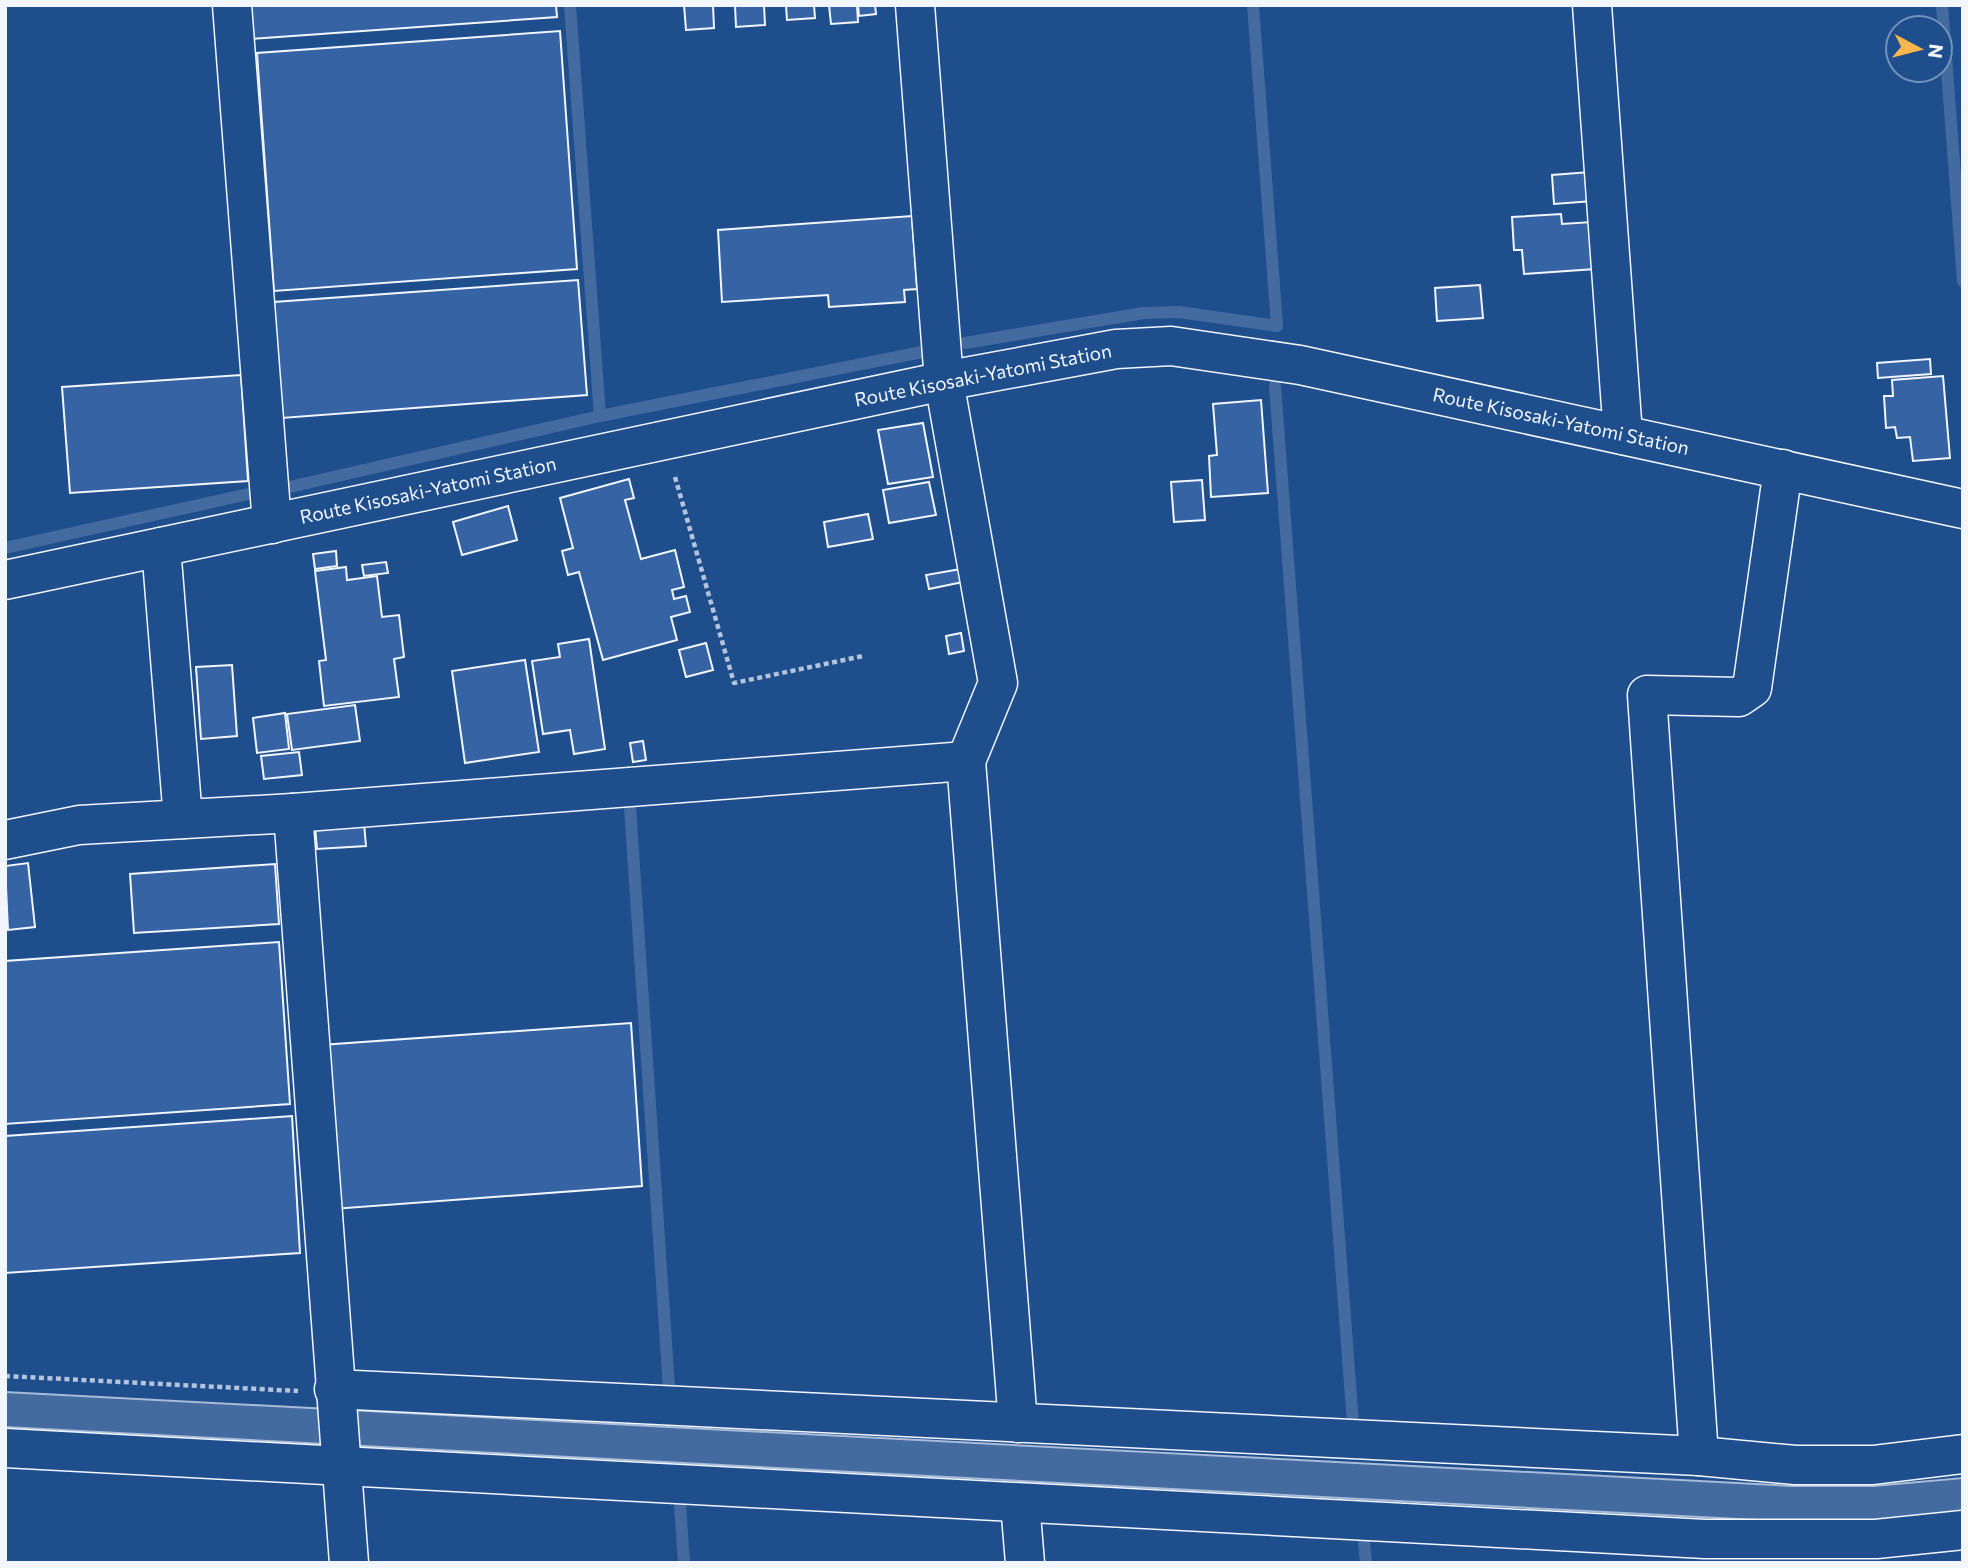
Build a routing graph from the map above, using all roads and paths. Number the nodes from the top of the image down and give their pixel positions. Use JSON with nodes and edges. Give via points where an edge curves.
{"nodes":[{"id":1,"x":232,"y":5,"type":"edge"},
{"id":2,"x":915,"y":5,"type":"edge"},
{"id":3,"x":1592,"y":5,"type":"edge"},
{"id":4,"x":944,"y":382,"type":"junction"},
{"id":5,"x":1623,"y":435,"type":"junction"},
{"id":6,"x":665,"y":439,"type":"junction"},
{"id":7,"x":1783,"y":469,"type":"junction"},
{"id":8,"x":1963,"y":509,"type":"edge"},
{"id":9,"x":272,"y":524,"type":"junction"},
{"id":10,"x":161,"y":547,"type":"junction"},
{"id":11,"x":5,"y":580,"type":"edge"},
{"id":12,"x":863,"y":656,"type":"dead end"},
{"id":13,"x":966,"y":761,"type":"junction"},
{"id":14,"x":293,"y":813,"type":"junction"},
{"id":15,"x":183,"y":819,"type":"junction"},
{"id":16,"x":5,"y":840,"type":"edge"},
{"id":17,"x":5,"y":1376,"type":"edge"},
{"id":18,"x":335,"y":1394,"type":"junction"},
{"id":19,"x":1018,"y":1423,"type":"junction"},
{"id":20,"x":5,"y":1448,"type":"edge"},
{"id":21,"x":1963,"y":1454,"type":"edge"},
{"id":22,"x":1699,"y":1456,"type":"junction"},
{"id":23,"x":342,"y":1465,"type":"junction"},
{"id":24,"x":1020,"y":1503,"type":"junction"},
{"id":25,"x":1963,"y":1530,"type":"edge"},
{"id":26,"x":1706,"y":1551,"type":"edge"},
{"id":27,"x":349,"y":1563,"type":"edge"},
{"id":28,"x":1025,"y":1563,"type":"edge"}],
"edges":[{"from":1,"to":9,"type":"street"},
{"from":2,"to":4,"type":"street"},
{"from":3,"to":5,"type":"street"},
{"from":4,"to":5,"type":"street","name":"Route Kisosaki-Yatomi Station","via":[[1116,349],[1171,346],[1300,365]]},
{"from":4,"to":6,"type":"street","name":"Route Kisosaki-Yatomi Station"},
{"from":4,"to":13,"type":"street","via":[[998,683]]},
{"from":5,"to":7,"type":"street","name":"Route Kisosaki-Yatomi Station"},
{"from":6,"to":9,"type":"street","name":"Route Kisosaki-Yatomi Station"},
{"from":6,"to":12,"type":"path","via":[[734,683]]},
{"from":7,"to":8,"type":"street","name":"Route Kisosaki-Yatomi Station"},
{"from":7,"to":22,"type":"street","via":[[1752,688],[1739,697],[1647,695]]},
{"from":9,"to":10,"type":"street","name":"Route Kisosaki-Yatomi Station"},
{"from":10,"to":11,"type":"street","name":"Route Kisosaki-Yatomi Station"},
{"from":10,"to":15,"type":"street"},
{"from":13,"to":14,"type":"street"},
{"from":13,"to":19,"type":"street"},
{"from":14,"to":15,"type":"street"},
{"from":14,"to":18,"type":"street"},
{"from":15,"to":16,"type":"street","via":[[79,825]]},
{"from":17,"to":18,"type":"path"},
{"from":18,"to":19,"type":"street"},
{"from":18,"to":23,"type":"street"},
{"from":19,"to":22,"type":"street"},
{"from":20,"to":23,"type":"street"},
{"from":21,"to":22,"type":"street","via":[[1873,1465],[1795,1465]]},
{"from":23,"to":24,"type":"street"},
{"from":23,"to":27,"type":"street"},
{"from":24,"to":26,"type":"street"},
{"from":24,"to":28,"type":"street"},
{"from":25,"to":26,"type":"street"}]}
